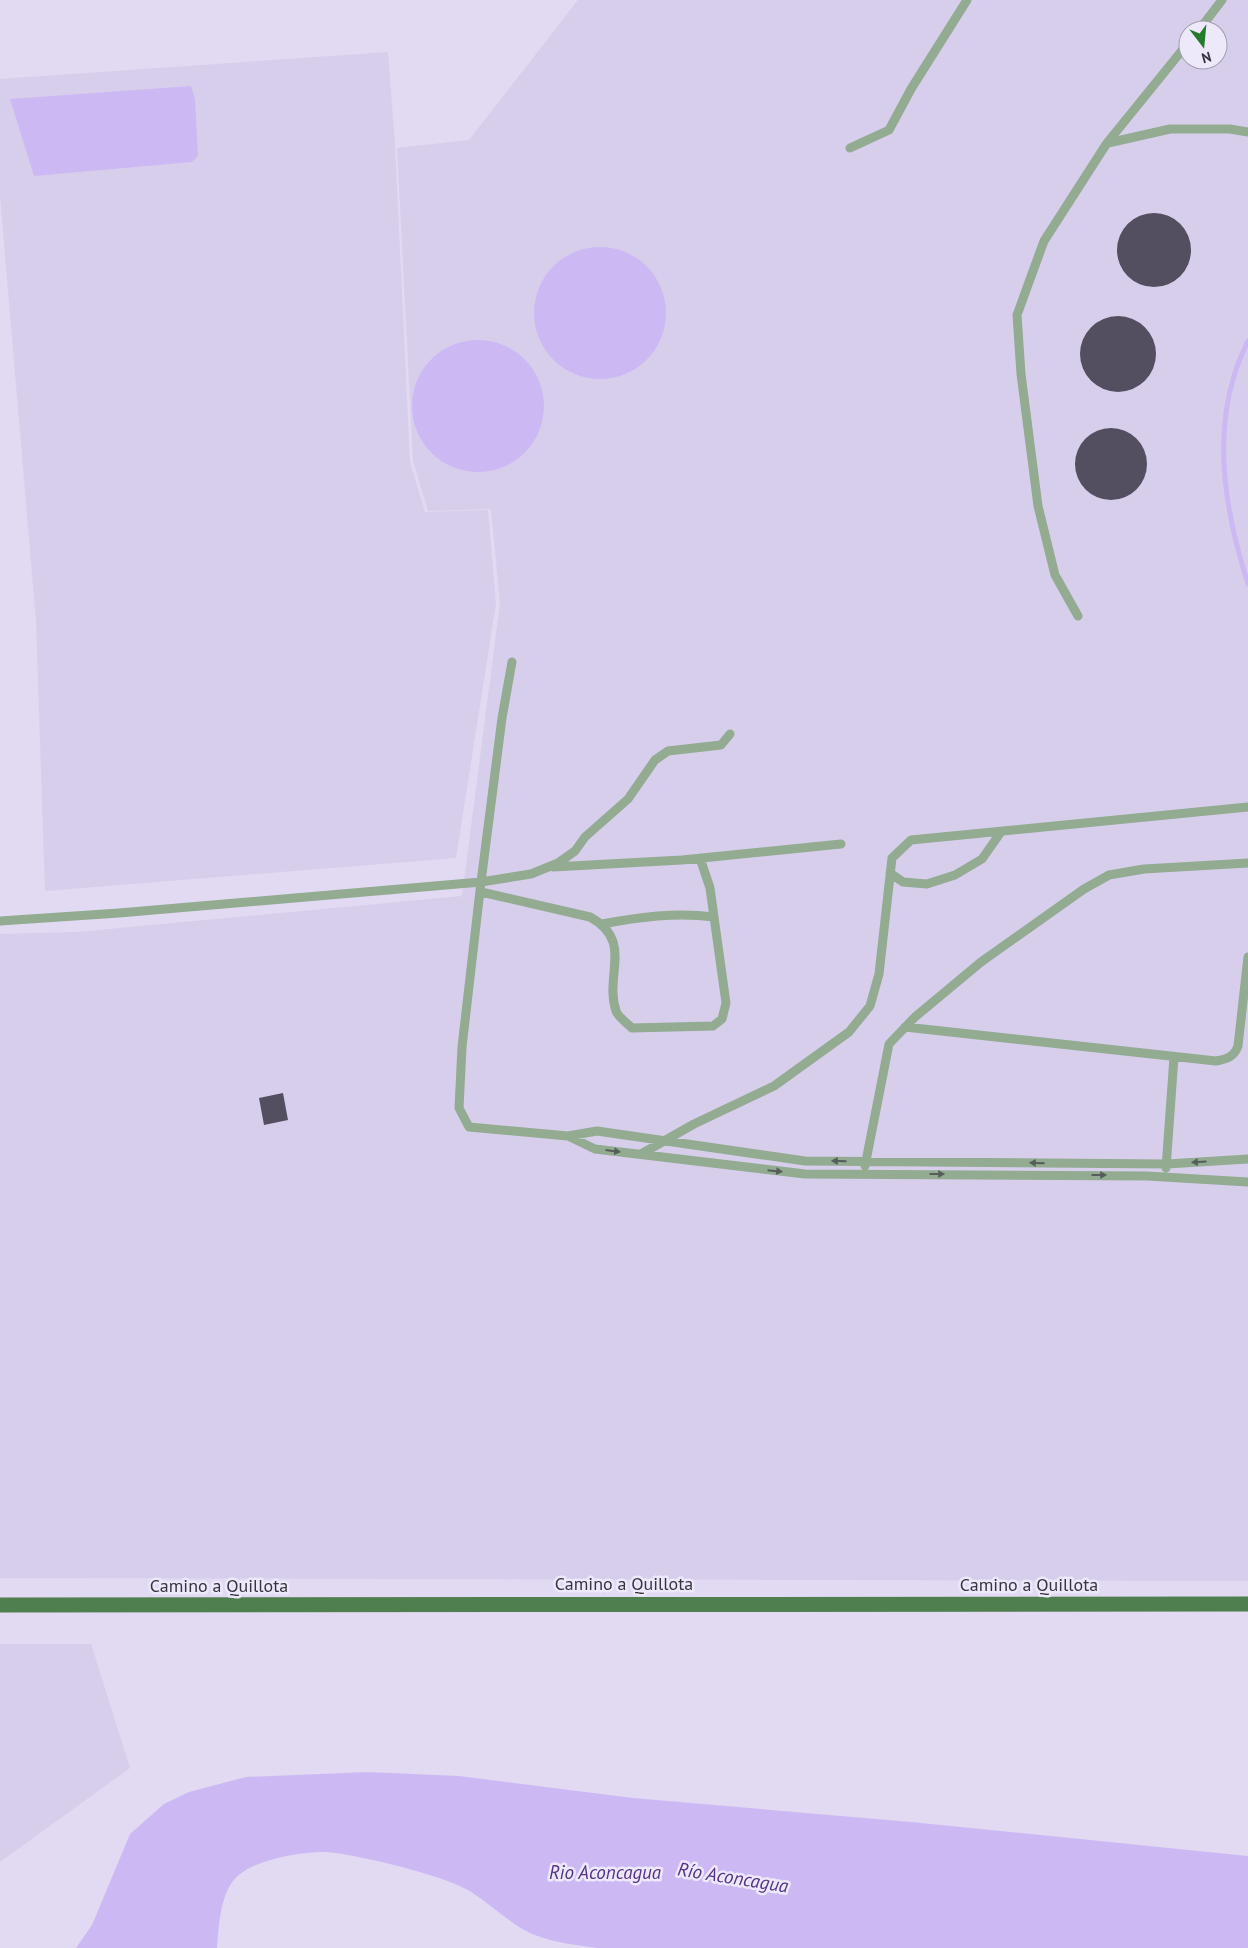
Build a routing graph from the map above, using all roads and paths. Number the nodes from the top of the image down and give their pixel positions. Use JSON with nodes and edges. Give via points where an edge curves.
{"nodes":[{"id":1,"x":967,"y":0,"type":"edge"},
{"id":2,"x":1222,"y":0,"type":"edge"},
{"id":3,"x":1207,"y":20,"type":"edge"},
{"id":4,"x":1178,"y":55,"type":"edge"},
{"id":5,"x":1248,"y":132,"type":"edge"},
{"id":6,"x":1107,"y":143,"type":"junction"},
{"id":7,"x":850,"y":148,"type":"dead end"},
{"id":8,"x":1078,"y":616,"type":"dead end"},
{"id":9,"x":512,"y":662,"type":"dead end"},
{"id":10,"x":730,"y":734,"type":"dead end"},
{"id":11,"x":1248,"y":807,"type":"edge"},
{"id":12,"x":1001,"y":832,"type":"junction"},
{"id":13,"x":841,"y":844,"type":"dead end"},
{"id":14,"x":700,"y":858,"type":"junction"},
{"id":15,"x":1248,"y":863,"type":"edge"},
{"id":16,"x":548,"y":867,"type":"junction"},
{"id":17,"x":890,"y":874,"type":"junction"},
{"id":18,"x":481,"y":882,"type":"junction"},
{"id":19,"x":481,"y":892,"type":"junction"},
{"id":20,"x":714,"y":917,"type":"junction"},
{"id":21,"x":0,"y":921,"type":"edge"},
{"id":22,"x":602,"y":924,"type":"junction"},
{"id":23,"x":1248,"y":958,"type":"edge"},
{"id":24,"x":905,"y":1027,"type":"junction"},
{"id":25,"x":1174,"y":1056,"type":"junction"},
{"id":26,"x":568,"y":1136,"type":"junction"},
{"id":27,"x":662,"y":1141,"type":"junction"},
{"id":28,"x":641,"y":1154,"type":"junction"},
{"id":29,"x":1248,"y":1159,"type":"edge"},
{"id":30,"x":865,"y":1161,"type":"junction"},
{"id":31,"x":1167,"y":1164,"type":"junction"},
{"id":32,"x":864,"y":1174,"type":"junction"},
{"id":33,"x":1166,"y":1177,"type":"junction"},
{"id":34,"x":1248,"y":1182,"type":"edge"},
{"id":35,"x":1248,"y":1604,"type":"edge"},
{"id":36,"x":0,"y":1605,"type":"edge"}],
"edges":[{"from":1,"to":7,"type":"lane","via":[[889,130]]},
{"from":2,"to":3,"type":"lane"},
{"from":4,"to":6,"type":"lane"},
{"from":5,"to":6,"type":"lane","via":[[1170,129]]},
{"from":6,"to":8,"type":"lane","via":[[1044,241],[1017,315],[1038,506],[1055,575]]},
{"from":9,"to":18,"type":"lane"},
{"from":10,"to":16,"type":"lane","via":[[721,745],[668,751],[655,760],[628,799],[585,836],[576,851]]},
{"from":11,"to":12,"type":"lane"},
{"from":12,"to":17,"type":"lane","via":[[911,840],[892,858]]},
{"from":12,"to":17,"type":"lane","via":[[982,859],[955,875],[927,884],[903,882]]},
{"from":13,"to":14,"type":"lane"},
{"from":14,"to":16,"type":"lane"},
{"from":14,"to":20,"type":"lane","via":[[710,888]]},
{"from":15,"to":24,"type":"lane","via":[[1144,869],[1109,875],[981,962]]},
{"from":16,"to":18,"type":"lane","via":[[531,874]]},
{"from":17,"to":27,"type":"lane","via":[[879,974],[870,1006],[849,1032],[774,1086]]},
{"from":18,"to":19,"type":"lane"},
{"from":18,"to":21,"type":"lane"},
{"from":19,"to":22,"type":"lane","via":[[590,918]]},
{"from":19,"to":26,"type":"lane","via":[[462,1047],[459,1108],[469,1127]]},
{"from":20,"to":22,"type":"lane","via":[[656,914]]},
{"from":20,"to":22,"type":"lane","via":[[726,1003],[722,1019],[713,1026],[632,1028],[616,1013],[612,975],[614,941]]},
{"from":23,"to":25,"type":"lane","via":[[1235,1053],[1216,1061]]},
{"from":24,"to":25,"type":"lane"},
{"from":24,"to":30,"type":"lane","via":[[889,1044]]},
{"from":25,"to":31,"type":"lane"},
{"from":26,"to":27,"type":"lane","via":[[598,1131]]},
{"from":26,"to":28,"type":"lane","one_way":true,"via":[[595,1149]]},
{"from":27,"to":28,"type":"lane"},
{"from":30,"to":27,"type":"lane","one_way":true,"via":[[804,1161]]},
{"from":28,"to":32,"type":"lane","one_way":true,"via":[[773,1171]]},
{"from":29,"to":31,"type":"lane","one_way":true},
{"from":31,"to":30,"type":"lane","one_way":true},
{"from":30,"to":32,"type":"lane"},
{"from":31,"to":33,"type":"lane"},
{"from":32,"to":33,"type":"lane","one_way":true},
{"from":33,"to":34,"type":"lane"},
{"from":35,"to":36,"type":"main road","name":"Camino a Quillota"}]}
